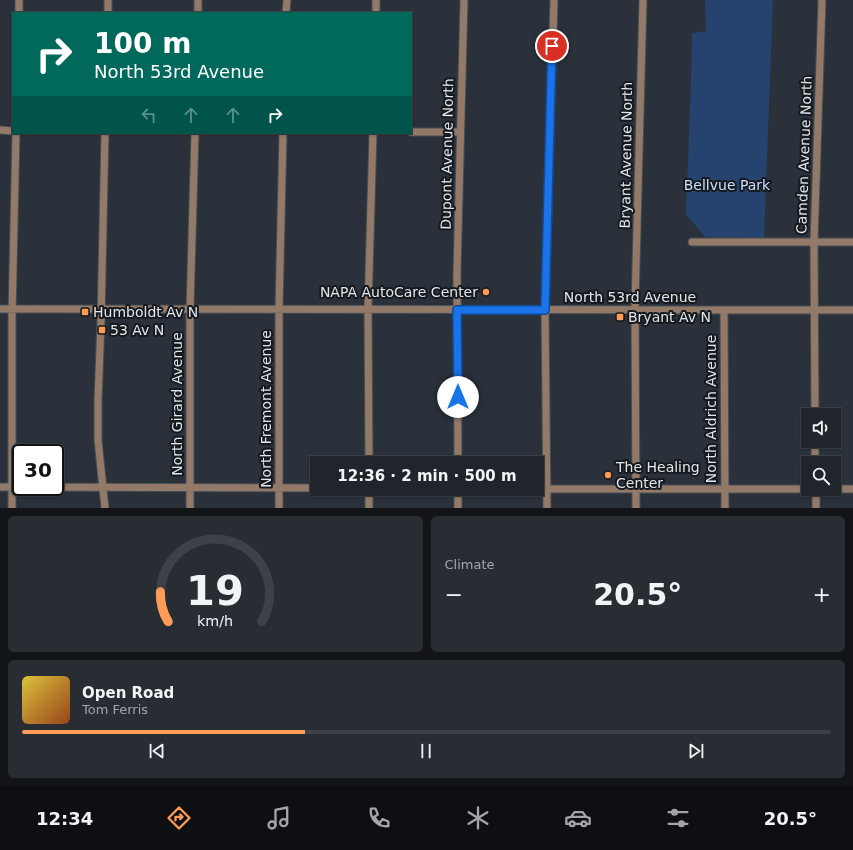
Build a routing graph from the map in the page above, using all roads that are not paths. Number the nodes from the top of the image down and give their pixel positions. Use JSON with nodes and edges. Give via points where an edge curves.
{"nodes":[{"id":1,"x":19,"y":0,"type":"edge"},
{"id":2,"x":108,"y":0,"type":"edge"},
{"id":3,"x":198,"y":0,"type":"edge"},
{"id":4,"x":287,"y":0,"type":"edge"},
{"id":5,"x":376,"y":0,"type":"edge"},
{"id":6,"x":464,"y":0,"type":"edge"},
{"id":7,"x":554,"y":0,"type":"edge"},
{"id":8,"x":643,"y":0,"type":"edge"},
{"id":9,"x":822,"y":0,"type":"edge"},
{"id":10,"x":19,"y":12,"type":"edge"},
{"id":11,"x":108,"y":12,"type":"edge"},
{"id":12,"x":198,"y":12,"type":"edge"},
{"id":13,"x":286,"y":12,"type":"edge"},
{"id":14,"x":376,"y":12,"type":"edge"},
{"id":15,"x":0,"y":130,"type":"edge"},
{"id":16,"x":12,"y":131,"type":"edge"},
{"id":17,"x":412,"y":132,"type":"edge"},
{"id":18,"x":460,"y":132,"type":"junction"},
{"id":19,"x":16,"y":134,"type":"edge"},
{"id":20,"x":105,"y":134,"type":"edge"},
{"id":21,"x":195,"y":134,"type":"edge"},
{"id":22,"x":283,"y":134,"type":"edge"},
{"id":23,"x":373,"y":134,"type":"edge"},
{"id":24,"x":692,"y":242,"type":"dead end"},
{"id":25,"x":814,"y":242,"type":"junction"},
{"id":26,"x":853,"y":242,"type":"edge"},
{"id":27,"x":0,"y":309,"type":"edge"},
{"id":28,"x":12,"y":309,"type":"junction"},
{"id":29,"x":102,"y":309,"type":"junction"},
{"id":30,"x":190,"y":309,"type":"junction"},
{"id":31,"x":279,"y":309,"type":"junction"},
{"id":32,"x":368,"y":309,"type":"junction"},
{"id":33,"x":457,"y":310,"type":"junction"},
{"id":34,"x":545,"y":310,"type":"junction"},
{"id":35,"x":635,"y":310,"type":"junction"},
{"id":36,"x":724,"y":310,"type":"junction"},
{"id":37,"x":853,"y":310,"type":"edge"},
{"id":38,"x":814,"y":311,"type":"junction"},
{"id":39,"x":815,"y":408,"type":"edge"},
{"id":40,"x":12,"y":444,"type":"edge"},
{"id":41,"x":369,"y":456,"type":"edge"},
{"id":42,"x":458,"y":456,"type":"edge"},
{"id":43,"x":0,"y":487,"type":"edge"},
{"id":44,"x":12,"y":488,"type":"edge"},
{"id":45,"x":64,"y":488,"type":"edge"},
{"id":46,"x":102,"y":488,"type":"junction"},
{"id":47,"x":190,"y":488,"type":"junction"},
{"id":48,"x":279,"y":488,"type":"junction"},
{"id":49,"x":310,"y":488,"type":"edge"},
{"id":50,"x":547,"y":489,"type":"junction"},
{"id":51,"x":636,"y":489,"type":"junction"},
{"id":52,"x":725,"y":489,"type":"junction"},
{"id":53,"x":801,"y":489,"type":"edge"},
{"id":54,"x":841,"y":489,"type":"edge"},
{"id":55,"x":853,"y":489,"type":"edge"},
{"id":56,"x":12,"y":496,"type":"edge"},
{"id":57,"x":369,"y":496,"type":"edge"},
{"id":58,"x":458,"y":496,"type":"edge"},
{"id":59,"x":816,"y":496,"type":"edge"},
{"id":60,"x":12,"y":508,"type":"edge"},
{"id":61,"x":104,"y":508,"type":"edge"},
{"id":62,"x":190,"y":508,"type":"edge"},
{"id":63,"x":279,"y":508,"type":"edge"},
{"id":64,"x":369,"y":508,"type":"edge"},
{"id":65,"x":458,"y":508,"type":"edge"},
{"id":66,"x":547,"y":508,"type":"edge"},
{"id":67,"x":636,"y":508,"type":"edge"},
{"id":68,"x":725,"y":508,"type":"edge"},
{"id":69,"x":816,"y":508,"type":"edge"}],
"edges":[{"from":1,"to":10,"type":"street"},
{"from":2,"to":11,"type":"street"},
{"from":3,"to":12,"type":"street"},
{"from":4,"to":13,"type":"street"},
{"from":5,"to":14,"type":"street"},
{"from":6,"to":18,"type":"street","name":"Dupont Avenue North"},
{"from":7,"to":34,"type":"street"},
{"from":8,"to":35,"type":"street","name":"Bryant Avenue North"},
{"from":9,"to":25,"type":"street","name":"Camden Avenue North"},
{"from":15,"to":16,"type":"street"},
{"from":17,"to":18,"type":"street"},
{"from":18,"to":33,"type":"street","name":"Dupont Avenue North"},
{"from":19,"to":28,"type":"street"},
{"from":20,"to":29,"type":"street"},
{"from":21,"to":30,"type":"street","name":"North Girard Avenue"},
{"from":22,"to":31,"type":"street","name":"North Fremont Avenue"},
{"from":23,"to":32,"type":"street"},
{"from":24,"to":25,"type":"street"},
{"from":25,"to":26,"type":"street"},
{"from":25,"to":38,"type":"street","name":"Camden Avenue North"},
{"from":27,"to":28,"type":"street","name":"North 53rd Avenue"},
{"from":28,"to":29,"type":"street","name":"North 53rd Avenue"},
{"from":28,"to":40,"type":"street"},
{"from":29,"to":30,"type":"street","name":"North 53rd Avenue"},
{"from":29,"to":46,"type":"street","via":[[98,440]]},
{"from":30,"to":31,"type":"street","name":"North 53rd Avenue"},
{"from":30,"to":47,"type":"street","name":"North Girard Avenue"},
{"from":31,"to":32,"type":"street","name":"North 53rd Avenue"},
{"from":31,"to":48,"type":"street","name":"North Fremont Avenue"},
{"from":32,"to":33,"type":"street","name":"North 53rd Avenue"},
{"from":32,"to":41,"type":"street"},
{"from":33,"to":34,"type":"street","name":"North 53rd Avenue"},
{"from":33,"to":42,"type":"street","name":"Dupont Avenue North"},
{"from":34,"to":35,"type":"street","name":"North 53rd Avenue"},
{"from":34,"to":50,"type":"street"},
{"from":35,"to":36,"type":"street","name":"North 53rd Avenue"},
{"from":35,"to":51,"type":"street","name":"Bryant Avenue North"},
{"from":36,"to":38,"type":"street","name":"North 53rd Avenue"},
{"from":36,"to":52,"type":"street","name":"North Aldrich Avenue"},
{"from":37,"to":38,"type":"street","name":"North 53rd Avenue"},
{"from":38,"to":39,"type":"street","name":"Camden Avenue North"},
{"from":43,"to":44,"type":"street"},
{"from":45,"to":46,"type":"street"},
{"from":46,"to":47,"type":"street"},
{"from":46,"to":61,"type":"street"},
{"from":47,"to":48,"type":"street"},
{"from":47,"to":62,"type":"street","name":"North Girard Avenue"},
{"from":48,"to":49,"type":"street"},
{"from":48,"to":63,"type":"street","name":"North Fremont Avenue"},
{"from":50,"to":51,"type":"street"},
{"from":50,"to":66,"type":"street"},
{"from":51,"to":52,"type":"street"},
{"from":51,"to":67,"type":"street","name":"Bryant Avenue North"},
{"from":52,"to":53,"type":"street"},
{"from":52,"to":68,"type":"street","name":"North Aldrich Avenue"},
{"from":54,"to":55,"type":"street"},
{"from":56,"to":60,"type":"street"},
{"from":57,"to":64,"type":"street"},
{"from":58,"to":65,"type":"street"},
{"from":59,"to":69,"type":"street"}]}
